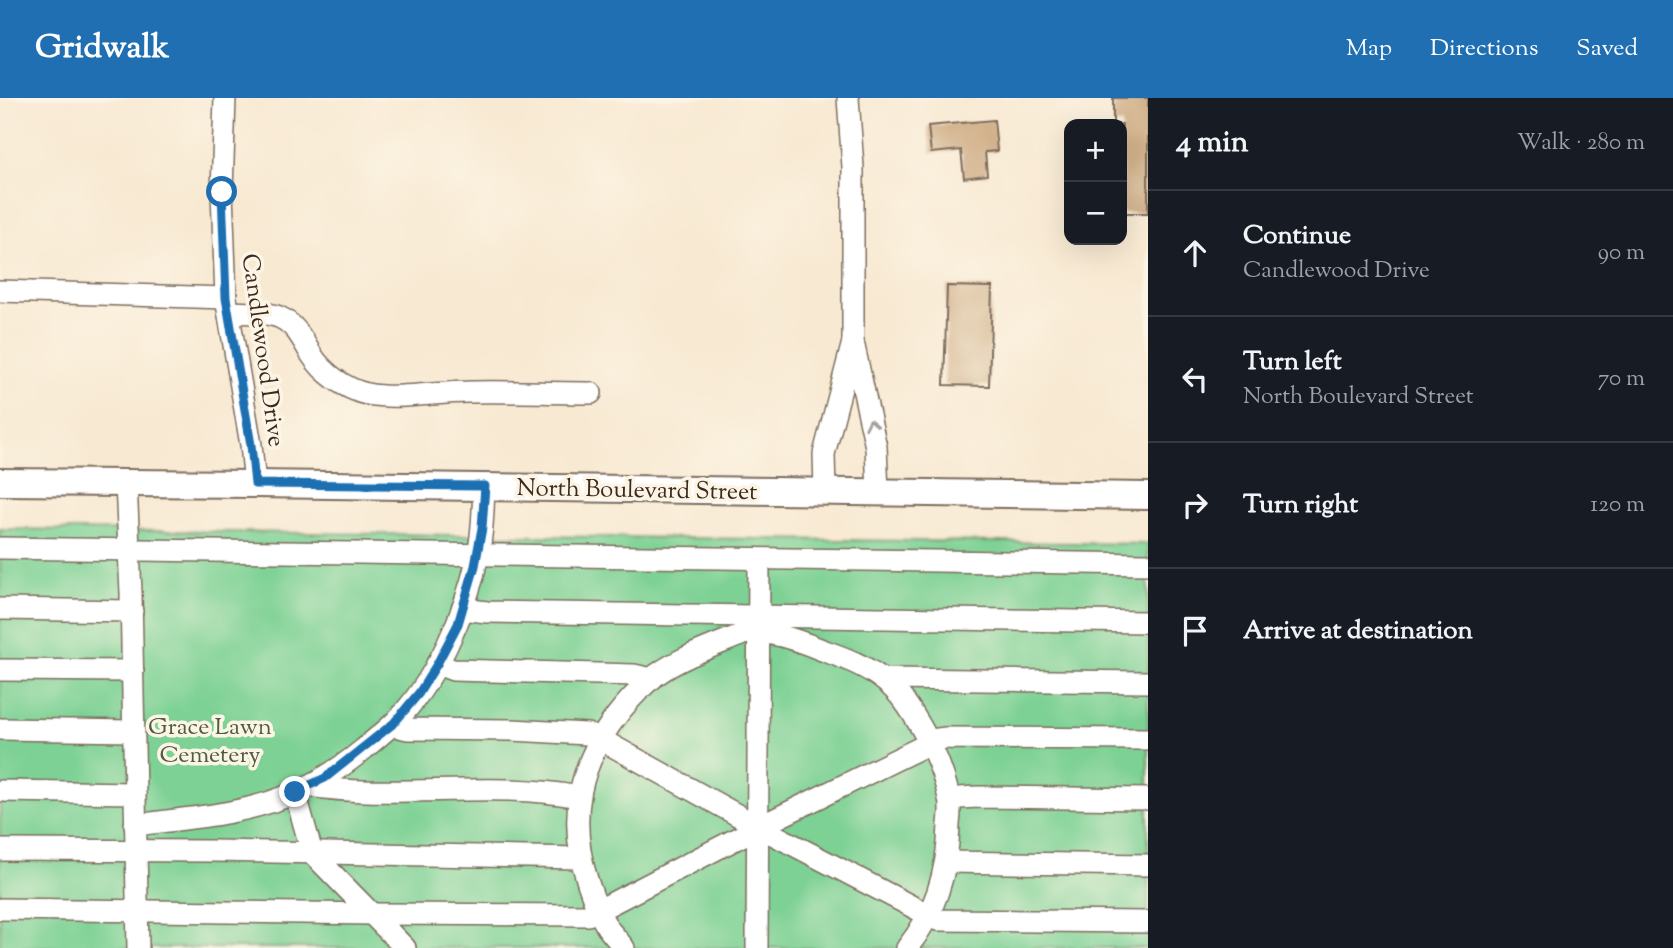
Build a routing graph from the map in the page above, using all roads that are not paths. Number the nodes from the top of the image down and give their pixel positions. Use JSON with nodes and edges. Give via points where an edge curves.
{"nodes":[{"id":1,"x":225,"y":98,"type":"edge"},
{"id":2,"x":848,"y":98,"type":"edge"},
{"id":3,"x":0,"y":291,"type":"edge"},
{"id":4,"x":227,"y":305,"type":"junction"},
{"id":5,"x":853,"y":342,"type":"junction"},
{"id":6,"x":591,"y":393,"type":"dead end"},
{"id":7,"x":0,"y":482,"type":"edge"},
{"id":8,"x":126,"y":483,"type":"junction"},
{"id":9,"x":255,"y":484,"type":"junction"},
{"id":10,"x":485,"y":486,"type":"junction"},
{"id":11,"x":825,"y":491,"type":"junction"},
{"id":12,"x":878,"y":492,"type":"junction"},
{"id":13,"x":1148,"y":496,"type":"edge"},
{"id":14,"x":0,"y":548,"type":"edge"},
{"id":15,"x":130,"y":550,"type":"junction"},
{"id":16,"x":478,"y":553,"type":"junction"},
{"id":17,"x":759,"y":559,"type":"junction"},
{"id":18,"x":1148,"y":564,"type":"edge"},
{"id":19,"x":0,"y":608,"type":"edge"},
{"id":20,"x":462,"y":609,"type":"junction"},
{"id":21,"x":132,"y":611,"type":"junction"},
{"id":22,"x":1148,"y":622,"type":"edge"},
{"id":23,"x":759,"y":625,"type":"junction"},
{"id":24,"x":437,"y":664,"type":"junction"},
{"id":25,"x":0,"y":670,"type":"edge"},
{"id":26,"x":133,"y":671,"type":"junction"},
{"id":27,"x":652,"y":679,"type":"junction"},
{"id":28,"x":883,"y":679,"type":"junction"},
{"id":29,"x":1148,"y":682,"type":"edge"},
{"id":30,"x":392,"y":725,"type":"junction"},
{"id":31,"x":0,"y":729,"type":"edge"},
{"id":32,"x":134,"y":731,"type":"junction"},
{"id":33,"x":600,"y":739,"type":"junction"},
{"id":34,"x":1148,"y":739,"type":"edge"},
{"id":35,"x":930,"y":744,"type":"junction"},
{"id":36,"x":301,"y":789,"type":"junction"},
{"id":37,"x":0,"y":791,"type":"edge"},
{"id":38,"x":135,"y":793,"type":"junction"},
{"id":39,"x":579,"y":797,"type":"junction"},
{"id":40,"x":1148,"y":799,"type":"edge"},
{"id":41,"x":950,"y":801,"type":"junction"},
{"id":42,"x":135,"y":825,"type":"junction"},
{"id":43,"x":759,"y":827,"type":"junction"},
{"id":44,"x":0,"y":850,"type":"edge"},
{"id":45,"x":135,"y":850,"type":"junction"},
{"id":46,"x":312,"y":853,"type":"junction"},
{"id":47,"x":581,"y":858,"type":"junction"},
{"id":48,"x":946,"y":862,"type":"junction"},
{"id":49,"x":1148,"y":865,"type":"edge"},
{"id":50,"x":0,"y":909,"type":"edge"},
{"id":51,"x":136,"y":911,"type":"junction"},
{"id":52,"x":599,"y":911,"type":"junction"},
{"id":53,"x":372,"y":914,"type":"junction"},
{"id":54,"x":928,"y":916,"type":"junction"},
{"id":55,"x":1148,"y":922,"type":"edge"},
{"id":56,"x":138,"y":948,"type":"edge"},
{"id":57,"x":405,"y":948,"type":"edge"},
{"id":58,"x":624,"y":948,"type":"edge"},
{"id":59,"x":757,"y":948,"type":"edge"},
{"id":60,"x":907,"y":948,"type":"edge"}],
"edges":[{"from":1,"to":4,"type":"street","name":"Candlewood Drive","via":[[222,192]]},
{"from":2,"to":5,"type":"street","via":[[853,167]]},
{"from":3,"to":4,"type":"street"},
{"from":4,"to":6,"type":"street","via":[[286,321],[333,378],[366,394]]},
{"from":4,"to":9,"type":"street","name":"Candlewood Drive"},
{"from":5,"to":11,"type":"street","via":[[824,454]]},
{"from":12,"to":5,"type":"street","one_way":true,"via":[[876,447]]},
{"from":7,"to":8,"type":"main road","name":"North Boulevard Street"},
{"from":8,"to":9,"type":"main road","name":"North Boulevard Street"},
{"from":8,"to":15,"type":"street"},
{"from":9,"to":10,"type":"main road","name":"North Boulevard Street"},
{"from":10,"to":11,"type":"main road","name":"North Boulevard Street"},
{"from":10,"to":16,"type":"street"},
{"from":11,"to":12,"type":"main road","name":"North Boulevard Street"},
{"from":12,"to":13,"type":"main road","name":"North Boulevard Street"},
{"from":14,"to":15,"type":"street"},
{"from":15,"to":16,"type":"street"},
{"from":15,"to":21,"type":"street"},
{"from":16,"to":17,"type":"street"},
{"from":16,"to":20,"type":"street"},
{"from":17,"to":18,"type":"street"},
{"from":17,"to":23,"type":"street"},
{"from":19,"to":21,"type":"street"},
{"from":20,"to":23,"type":"street"},
{"from":20,"to":24,"type":"street"},
{"from":21,"to":26,"type":"street"},
{"from":22,"to":23,"type":"street"},
{"from":23,"to":27,"type":"street"},
{"from":23,"to":28,"type":"street"},
{"from":23,"to":43,"type":"street"},
{"from":24,"to":27,"type":"street","via":[[453,670]]},
{"from":24,"to":30,"type":"street"},
{"from":25,"to":26,"type":"street"},
{"from":26,"to":32,"type":"street"},
{"from":27,"to":33,"type":"street","via":[[636,692]]},
{"from":28,"to":29,"type":"street"},
{"from":28,"to":35,"type":"street","via":[[899,694]]},
{"from":30,"to":33,"type":"street","via":[[587,734]]},
{"from":30,"to":36,"type":"street","via":[[325,778]]},
{"from":31,"to":32,"type":"street"},
{"from":32,"to":38,"type":"street"},
{"from":33,"to":39,"type":"street"},
{"from":33,"to":43,"type":"street"},
{"from":34,"to":35,"type":"street","via":[[946,738]]},
{"from":35,"to":41,"type":"street"},
{"from":35,"to":43,"type":"street"},
{"from":36,"to":39,"type":"street","via":[[540,791]]},
{"from":36,"to":42,"type":"street","via":[[254,807]]},
{"from":36,"to":46,"type":"street"},
{"from":37,"to":38,"type":"street"},
{"from":38,"to":42,"type":"street"},
{"from":39,"to":47,"type":"street"},
{"from":40,"to":41,"type":"street","via":[[978,797]]},
{"from":41,"to":48,"type":"street"},
{"from":42,"to":45,"type":"street"},
{"from":43,"to":52,"type":"street"},
{"from":43,"to":54,"type":"street"},
{"from":43,"to":59,"type":"street"},
{"from":44,"to":45,"type":"street"},
{"from":45,"to":46,"type":"street"},
{"from":45,"to":51,"type":"street"},
{"from":46,"to":47,"type":"street"},
{"from":46,"to":53,"type":"street"},
{"from":47,"to":52,"type":"street"},
{"from":48,"to":49,"type":"street"},
{"from":48,"to":54,"type":"street"},
{"from":50,"to":51,"type":"street"},
{"from":51,"to":53,"type":"street"},
{"from":51,"to":56,"type":"street"},
{"from":52,"to":53,"type":"street","via":[[588,915]]},
{"from":52,"to":58,"type":"street"},
{"from":53,"to":57,"type":"street"},
{"from":54,"to":55,"type":"street","via":[[938,920]]},
{"from":54,"to":60,"type":"street"}]}
